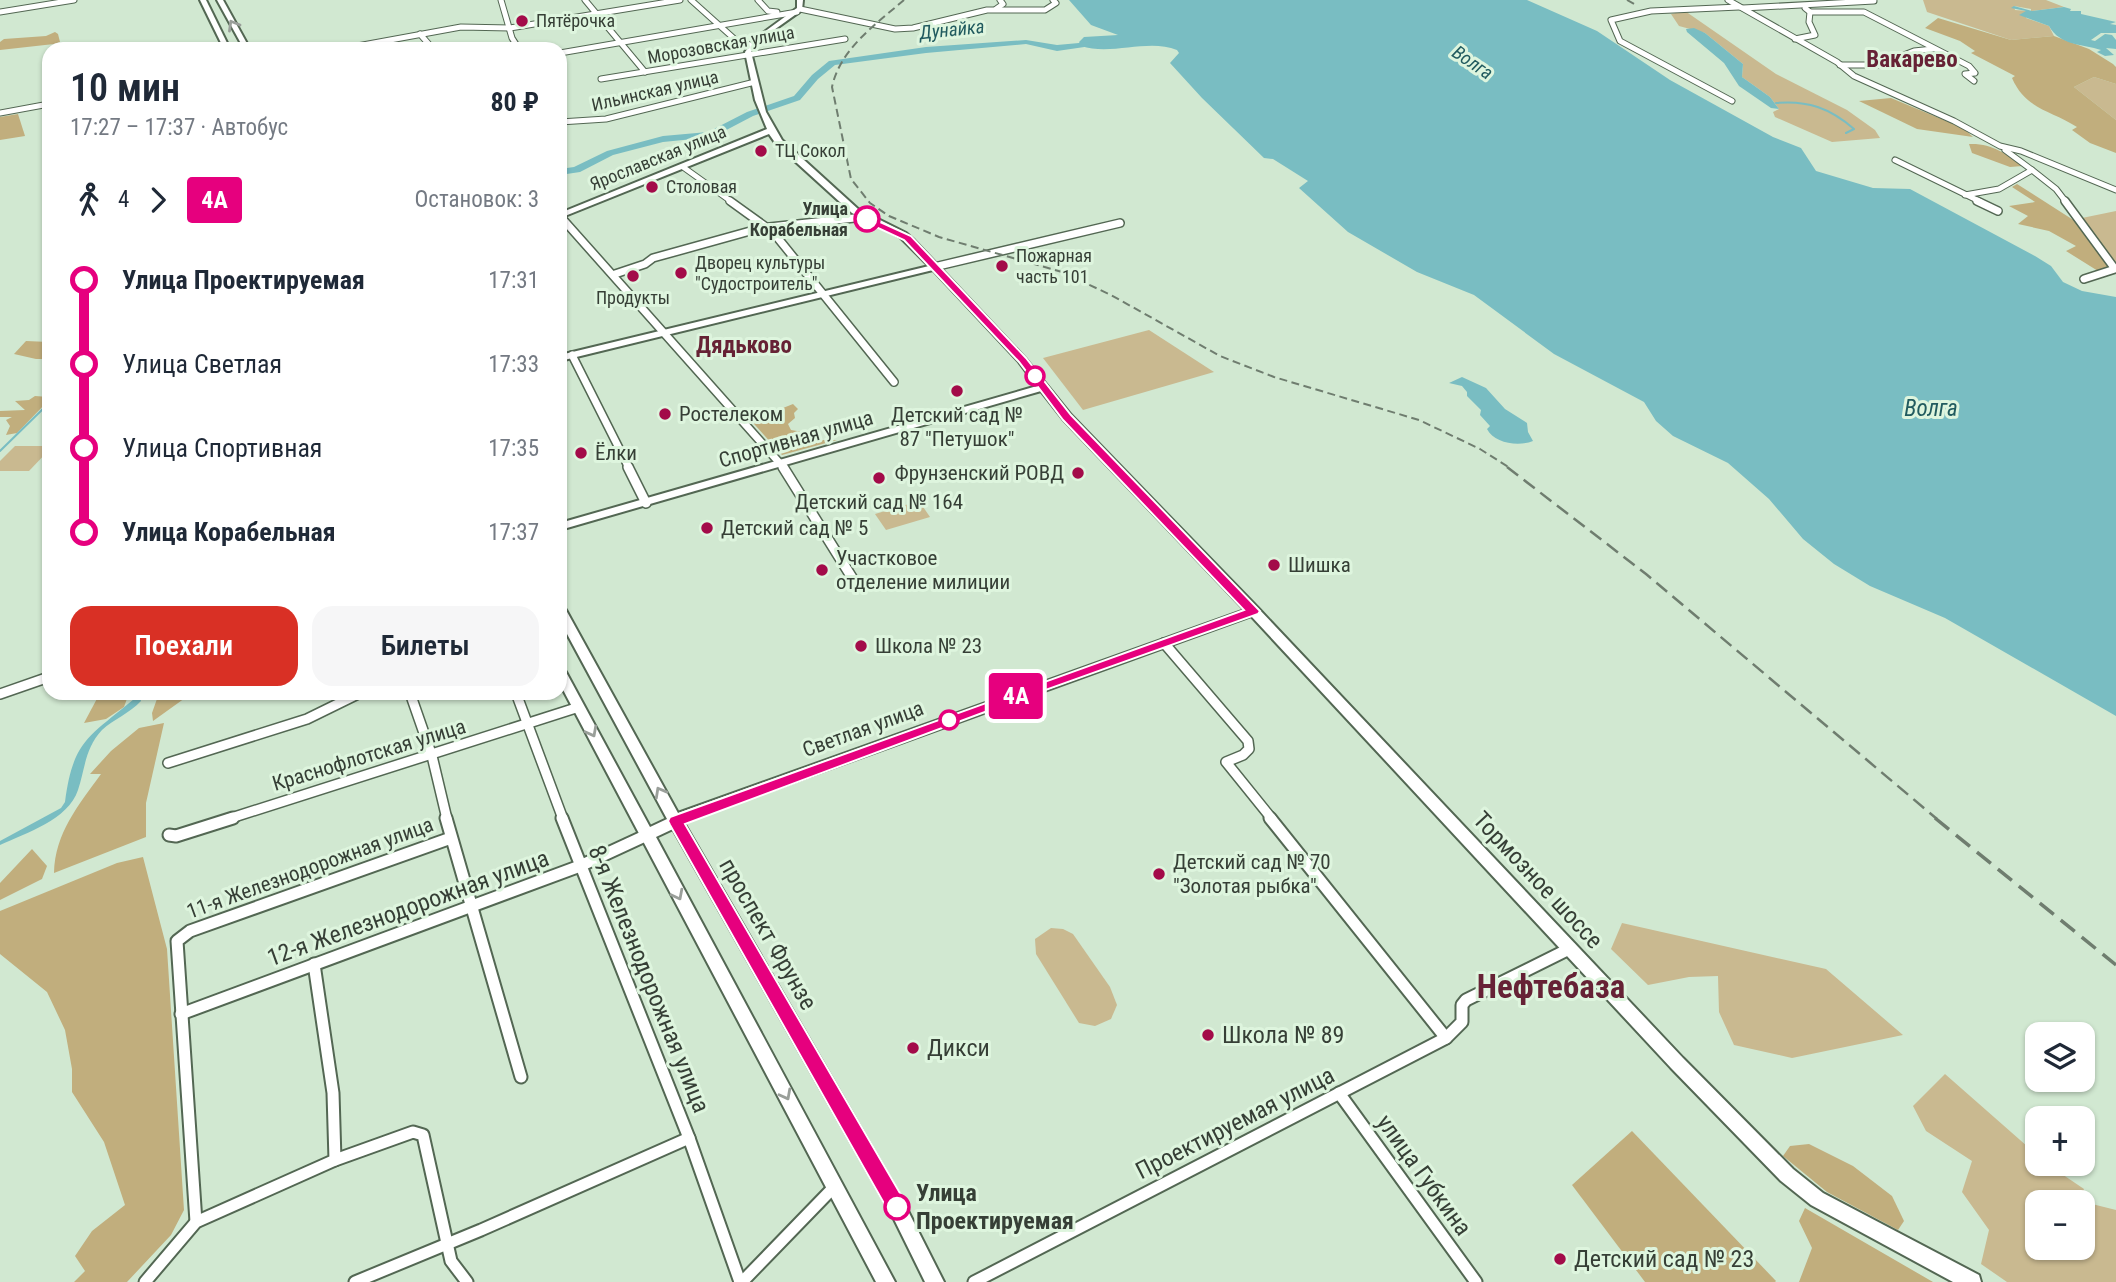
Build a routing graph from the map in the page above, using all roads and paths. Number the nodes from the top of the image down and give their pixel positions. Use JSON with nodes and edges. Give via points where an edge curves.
{"nodes":[{"id":1,"x":74,"y":0,"type":"edge"},
{"id":2,"x":203,"y":0,"type":"edge"},
{"id":3,"x":220,"y":0,"type":"edge"},
{"id":4,"x":501,"y":0,"type":"edge"},
{"id":5,"x":585,"y":0,"type":"edge"},
{"id":6,"x":680,"y":0,"type":"edge"},
{"id":7,"x":691,"y":0,"type":"edge"},
{"id":8,"x":758,"y":0,"type":"edge"},
{"id":9,"x":800,"y":0,"type":"edge"},
{"id":10,"x":1000,"y":0,"type":"edge"},
{"id":11,"x":1054,"y":0,"type":"edge"},
{"id":12,"x":1728,"y":0,"type":"edge"},
{"id":13,"x":1874,"y":1,"type":"edge"},
{"id":14,"x":1801,"y":5,"type":"junction"},
{"id":15,"x":1742,"y":8,"type":"junction"},
{"id":16,"x":996,"y":9,"type":"junction"},
{"id":17,"x":798,"y":11,"type":"junction"},
{"id":18,"x":0,"y":12,"type":"edge"},
{"id":19,"x":1810,"y":12,"type":"junction"},
{"id":20,"x":596,"y":14,"type":"junction"},
{"id":21,"x":718,"y":26,"type":"junction"},
{"id":22,"x":510,"y":28,"type":"junction"},
{"id":23,"x":420,"y":34,"type":"junction"},
{"id":24,"x":845,"y":39,"type":"dead end"},
{"id":25,"x":1795,"y":39,"type":"junction"},
{"id":26,"x":795,"y":40,"type":"dead end"},
{"id":27,"x":224,"y":42,"type":"edge"},
{"id":28,"x":243,"y":42,"type":"edge"},
{"id":29,"x":378,"y":42,"type":"edge"},
{"id":30,"x":427,"y":42,"type":"edge"},
{"id":31,"x":514,"y":42,"type":"edge"},
{"id":32,"x":620,"y":43,"type":"junction"},
{"id":33,"x":751,"y":45,"type":"junction"},
{"id":34,"x":799,"y":46,"type":"junction"},
{"id":35,"x":1934,"y":48,"type":"junction"},
{"id":36,"x":567,"y":52,"type":"edge"},
{"id":37,"x":748,"y":54,"type":"junction"},
{"id":38,"x":1840,"y":65,"type":"junction"},
{"id":39,"x":645,"y":72,"type":"junction"},
{"id":40,"x":601,"y":79,"type":"dead end"},
{"id":41,"x":1974,"y":81,"type":"dead end"},
{"id":42,"x":755,"y":82,"type":"junction"},
{"id":43,"x":1732,"y":101,"type":"dead end"},
{"id":44,"x":42,"y":105,"type":"edge"},
{"id":45,"x":761,"y":111,"type":"joint"},
{"id":46,"x":0,"y":113,"type":"edge"},
{"id":47,"x":567,"y":122,"type":"edge"},
{"id":48,"x":769,"y":131,"type":"junction"},
{"id":49,"x":2000,"y":146,"type":"junction"},
{"id":50,"x":1895,"y":160,"type":"dead end"},
{"id":51,"x":683,"y":167,"type":"junction"},
{"id":52,"x":2032,"y":170,"type":"junction"},
{"id":53,"x":2116,"y":190,"type":"edge"},
{"id":54,"x":1965,"y":195,"type":"junction"},
{"id":55,"x":1998,"y":211,"type":"dead end"},
{"id":56,"x":567,"y":213,"type":"edge"},
{"id":57,"x":864,"y":218,"type":"junction"},
{"id":58,"x":567,"y":223,"type":"edge"},
{"id":59,"x":1120,"y":223,"type":"dead end"},
{"id":60,"x":768,"y":228,"type":"junction"},
{"id":61,"x":934,"y":267,"type":"junction"},
{"id":62,"x":615,"y":274,"type":"junction"},
{"id":63,"x":2084,"y":279,"type":"dead end"},
{"id":64,"x":821,"y":293,"type":"junction"},
{"id":65,"x":665,"y":333,"type":"junction"},
{"id":66,"x":572,"y":355,"type":"junction"},
{"id":67,"x":567,"y":356,"type":"edge"},
{"id":68,"x":894,"y":382,"type":"dead end"},
{"id":69,"x":1043,"y":387,"type":"junction"},
{"id":70,"x":780,"y":463,"type":"junction"},
{"id":71,"x":646,"y":503,"type":"junction"},
{"id":72,"x":567,"y":525,"type":"edge"},
{"id":73,"x":856,"y":584,"type":"dead end"},
{"id":74,"x":1254,"y":611,"type":"junction"},
{"id":75,"x":567,"y":623,"type":"edge"},
{"id":76,"x":1164,"y":643,"type":"junction"},
{"id":77,"x":42,"y":679,"type":"edge"},
{"id":78,"x":567,"y":685,"type":"edge"},
{"id":79,"x":0,"y":694,"type":"edge"},
{"id":80,"x":346,"y":700,"type":"edge"},
{"id":81,"x":412,"y":700,"type":"edge"},
{"id":82,"x":519,"y":700,"type":"edge"},
{"id":83,"x":579,"y":707,"type":"junction"},
{"id":84,"x":528,"y":724,"type":"junction"},
{"id":85,"x":432,"y":756,"type":"junction"},
{"id":86,"x":168,"y":763,"type":"dead end"},
{"id":87,"x":676,"y":821,"type":"junction"},
{"id":88,"x":169,"y":835,"type":"dead end"},
{"id":89,"x":647,"y":835,"type":"junction"},
{"id":90,"x":452,"y":838,"type":"junction"},
{"id":91,"x":580,"y":866,"type":"junction"},
{"id":92,"x":473,"y":908,"type":"junction"},
{"id":93,"x":1571,"y":948,"type":"junction"},
{"id":94,"x":314,"y":964,"type":"junction"},
{"id":95,"x":181,"y":1014,"type":"junction"},
{"id":96,"x":1446,"y":1038,"type":"junction"},
{"id":97,"x":522,"y":1077,"type":"dead end"},
{"id":98,"x":1339,"y":1093,"type":"junction"},
{"id":99,"x":689,"y":1138,"type":"junction"},
{"id":100,"x":334,"y":1156,"type":"junction"},
{"id":101,"x":835,"y":1186,"type":"junction"},
{"id":102,"x":196,"y":1222,"type":"junction"},
{"id":103,"x":448,"y":1247,"type":"junction"},
{"id":104,"x":145,"y":1282,"type":"edge"},
{"id":105,"x":355,"y":1282,"type":"edge"},
{"id":106,"x":467,"y":1282,"type":"edge"},
{"id":107,"x":741,"y":1282,"type":"edge"},
{"id":108,"x":886,"y":1282,"type":"edge"},
{"id":109,"x":935,"y":1282,"type":"edge"},
{"id":110,"x":974,"y":1282,"type":"edge"},
{"id":111,"x":1476,"y":1282,"type":"edge"},
{"id":112,"x":1972,"y":1282,"type":"edge"}],
"edges":[{"from":1,"to":18,"type":"street"},
{"from":2,"to":27,"type":"street"},
{"from":28,"to":3,"type":"street","one_way":true},
{"from":4,"to":22,"type":"street"},
{"from":5,"to":20,"type":"street"},
{"from":6,"to":20,"type":"street"},
{"from":7,"to":21,"type":"street"},
{"from":8,"to":17,"type":"street","via":[[768,11]]},
{"from":9,"to":17,"type":"street"},
{"from":10,"to":16,"type":"street","via":[[1003,4]]},
{"from":11,"to":16,"type":"street","via":[[1053,7],[1045,10]]},
{"from":12,"to":15,"type":"street"},
{"from":13,"to":14,"type":"street"},
{"from":14,"to":15,"type":"street"},
{"from":14,"to":19,"type":"street"},
{"from":15,"to":25,"type":"street"},
{"from":15,"to":43,"type":"street","via":[[1656,11],[1611,20],[1620,41]]},
{"from":16,"to":17,"type":"street","via":[[895,29]]},
{"from":17,"to":21,"type":"street"},
{"from":17,"to":33,"type":"street"},
{"from":19,"to":25,"type":"street","via":[[1815,35]]},
{"from":19,"to":35,"type":"street","via":[[1864,12]]},
{"from":20,"to":22,"type":"street"},
{"from":20,"to":32,"type":"street"},
{"from":21,"to":32,"type":"street"},
{"from":21,"to":33,"type":"street","via":[[738,43]]},
{"from":22,"to":23,"type":"street","via":[[461,27]]},
{"from":22,"to":31,"type":"street"},
{"from":23,"to":29,"type":"street"},
{"from":23,"to":30,"type":"street"},
{"from":24,"to":34,"type":"street","name":"Морозовская улица"},
{"from":25,"to":38,"type":"street"},
{"from":26,"to":34,"type":"street"},
{"from":32,"to":36,"type":"street"},
{"from":32,"to":39,"type":"street"},
{"from":33,"to":37,"type":"street"},
{"from":34,"to":37,"type":"street","name":"Морозовская улица"},
{"from":35,"to":38,"type":"street","via":[[1878,65]]},
{"from":35,"to":41,"type":"street","via":[[1969,66],[1975,73],[1965,74]]},
{"from":37,"to":39,"type":"street","name":"Морозовская улица"},
{"from":37,"to":42,"type":"street"},
{"from":38,"to":49,"type":"street"},
{"from":39,"to":40,"type":"street","name":"Морозовская улица"},
{"from":42,"to":45,"type":"street"},
{"from":42,"to":47,"type":"street","name":"Ильинская улица","via":[[606,119]]},
{"from":44,"to":46,"type":"street"},
{"from":45,"to":48,"type":"street"},
{"from":48,"to":51,"type":"street","name":"Ярославская улица"},
{"from":48,"to":57,"type":"street"},
{"from":49,"to":52,"type":"street"},
{"from":49,"to":53,"type":"street"},
{"from":50,"to":54,"type":"street"},
{"from":51,"to":56,"type":"street","name":"Ярославская улица"},
{"from":51,"to":60,"type":"street"},
{"from":52,"to":54,"type":"street","via":[[1999,189]]},
{"from":52,"to":63,"type":"street","via":[[2056,189],[2115,269]]},
{"from":54,"to":55,"type":"street"},
{"from":57,"to":60,"type":"street"},
{"from":57,"to":61,"type":"street","via":[[903,235]]},
{"from":58,"to":62,"type":"street"},
{"from":59,"to":61,"type":"street"},
{"from":60,"to":62,"type":"street","via":[[653,258]]},
{"from":60,"to":64,"type":"street"},
{"from":61,"to":64,"type":"street"},
{"from":61,"to":69,"type":"street"},
{"from":62,"to":65,"type":"street"},
{"from":64,"to":65,"type":"street"},
{"from":64,"to":68,"type":"street"},
{"from":65,"to":66,"type":"street"},
{"from":65,"to":70,"type":"street"},
{"from":66,"to":67,"type":"street"},
{"from":66,"to":71,"type":"street"},
{"from":69,"to":70,"type":"street","name":"Спортивная улица"},
{"from":69,"to":74,"type":"street","name":"Тормозное шоссе"},
{"from":70,"to":71,"type":"street","name":"Спортивная улица"},
{"from":70,"to":73,"type":"street"},
{"from":71,"to":72,"type":"street","name":"Спортивная улица"},
{"from":74,"to":76,"type":"street","name":"Светлая улица"},
{"from":74,"to":93,"type":"street","name":"Тормозное шоссе"},
{"from":87,"to":75,"type":"street","name":"проспект Фрунзе","one_way":true},
{"from":76,"to":87,"type":"street","name":"Светлая улица"},
{"from":76,"to":96,"type":"street","via":[[1248,741],[1249,749],[1243,755],[1226,762]]},
{"from":77,"to":79,"type":"street"},
{"from":78,"to":83,"type":"street"},
{"from":80,"to":86,"type":"street","via":[[307,719]]},
{"from":81,"to":85,"type":"street"},
{"from":82,"to":84,"type":"street","name":"8-я Железнодорожная улица"},
{"from":83,"to":84,"type":"street","name":"Краснофлотская улица"},
{"from":83,"to":89,"type":"street","one_way":true},
{"from":84,"to":85,"type":"street","name":"Краснофлотская улица"},
{"from":84,"to":91,"type":"street","name":"8-я Железнодорожная улица"},
{"from":85,"to":88,"type":"street","name":"Краснофлотская улица"},
{"from":85,"to":90,"type":"street"},
{"from":87,"to":89,"type":"street","name":"Светлая улица"},
{"from":87,"to":109,"type":"street","name":"проспект Фрунзе","via":[[897,1207]]},
{"from":89,"to":91,"type":"street","name":"12-я Железнодорожная улица"},
{"from":89,"to":101,"type":"street","one_way":true},
{"from":90,"to":92,"type":"street"},
{"from":90,"to":95,"type":"street","name":"11-я Железнодорожная улица","via":[[182,935],[177,941]]},
{"from":91,"to":92,"type":"street","name":"12-я Железнодорожная улица"},
{"from":91,"to":99,"type":"street","name":"8-я Железнодорожная улица"},
{"from":92,"to":94,"type":"street","name":"12-я Железнодорожная улица"},
{"from":92,"to":97,"type":"street"},
{"from":93,"to":96,"type":"street","via":[[1466,1000],[1462,1022]]},
{"from":93,"to":112,"type":"street","name":"Тормозное шоссе","via":[[1801,1187]]},
{"from":94,"to":95,"type":"street","name":"12-я Железнодорожная улица"},
{"from":94,"to":100,"type":"street","via":[[333,1093]]},
{"from":95,"to":102,"type":"street"},
{"from":96,"to":98,"type":"street","name":"Проектируемая улица"},
{"from":98,"to":110,"type":"street","name":"Проектируемая улица"},
{"from":98,"to":111,"type":"street","name":"улица Губкина"},
{"from":99,"to":103,"type":"street","via":[[552,1196]]},
{"from":99,"to":107,"type":"street","name":"8-я Железнодорожная улица"},
{"from":100,"to":102,"type":"street"},
{"from":100,"to":103,"type":"street","via":[[413,1132],[423,1135]]},
{"from":101,"to":107,"type":"street"},
{"from":101,"to":108,"type":"street"},
{"from":102,"to":104,"type":"street"},
{"from":103,"to":105,"type":"street"},
{"from":103,"to":106,"type":"street","via":[[450,1261]]}]}
